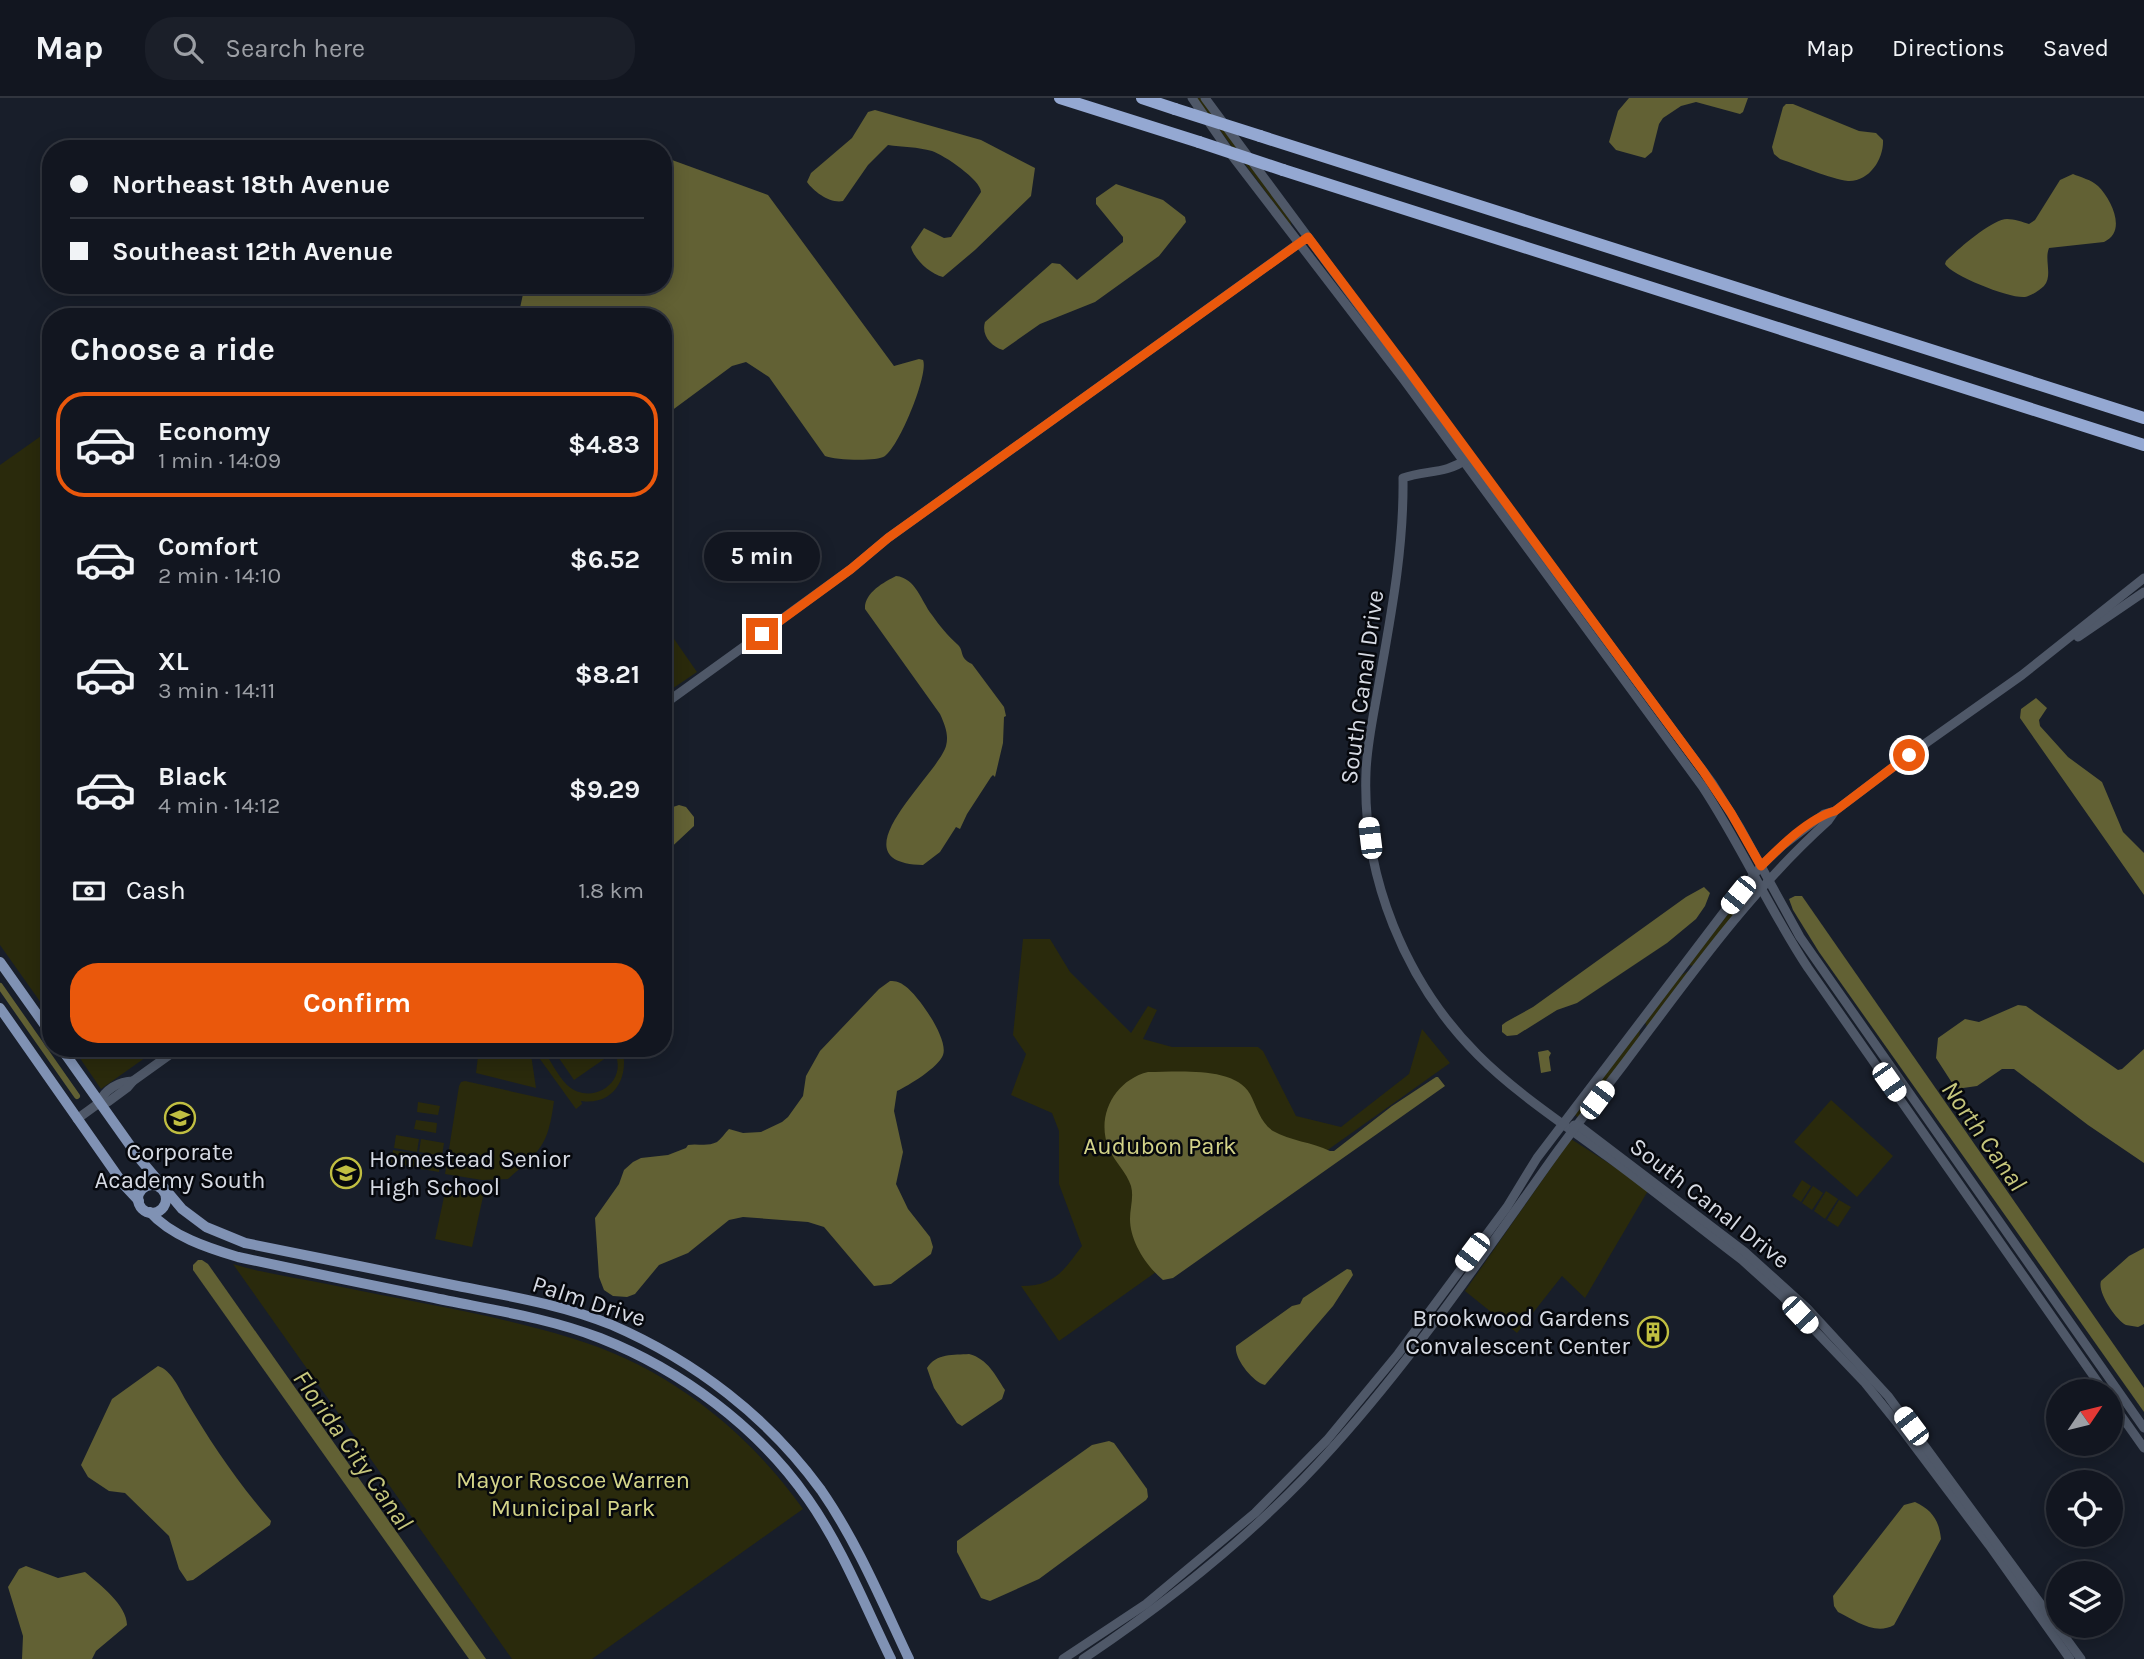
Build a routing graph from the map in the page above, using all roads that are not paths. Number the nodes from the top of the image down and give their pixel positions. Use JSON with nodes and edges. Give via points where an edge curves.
{"nodes":[{"id":1,"x":1060,"y":98,"type":"edge"},
{"id":2,"x":1142,"y":98,"type":"edge"},
{"id":3,"x":1192,"y":98,"type":"edge"},
{"id":4,"x":1205,"y":98,"type":"edge"},
{"id":5,"x":1303,"y":240,"type":"junction"},
{"id":6,"x":2144,"y":418,"type":"edge"},
{"id":7,"x":2144,"y":445,"type":"edge"},
{"id":8,"x":1467,"y":458,"type":"junction"},
{"id":9,"x":2144,"y":578,"type":"edge"},
{"id":10,"x":2144,"y":592,"type":"edge"},
{"id":11,"x":2044,"y":658,"type":"junction"},
{"id":12,"x":672,"y":699,"type":"edge"},
{"id":13,"x":1835,"y":811,"type":"junction"},
{"id":14,"x":1777,"y":851,"type":"junction"},
{"id":15,"x":1786,"y":862,"type":"junction"},
{"id":16,"x":1761,"y":866,"type":"junction"},
{"id":17,"x":1754,"y":876,"type":"junction"},
{"id":18,"x":1768,"y":880,"type":"junction"},
{"id":19,"x":1760,"y":889,"type":"junction"},
{"id":20,"x":0,"y":962,"type":"edge"},
{"id":21,"x":1696,"y":968,"type":"junction"},
{"id":22,"x":1678,"y":972,"type":"junction"},
{"id":23,"x":0,"y":1008,"type":"edge"},
{"id":24,"x":42,"y":1021,"type":"edge"},
{"id":25,"x":1641,"y":1021,"type":"junction"},
{"id":26,"x":1644,"y":1037,"type":"junction"},
{"id":27,"x":1870,"y":1037,"type":"junction"},
{"id":28,"x":1858,"y":1038,"type":"junction"},
{"id":29,"x":67,"y":1057,"type":"edge"},
{"id":30,"x":166,"y":1057,"type":"edge"},
{"id":31,"x":99,"y":1103,"type":"junction"},
{"id":32,"x":77,"y":1119,"type":"junction"},
{"id":33,"x":1563,"y":1124,"type":"junction"},
{"id":34,"x":1576,"y":1128,"type":"junction"},
{"id":35,"x":163,"y":1189,"type":"junction"},
{"id":36,"x":139,"y":1200,"type":"junction"},
{"id":37,"x":150,"y":1212,"type":"junction"},
{"id":38,"x":212,"y":1231,"type":"junction"},
{"id":39,"x":206,"y":1247,"type":"junction"},
{"id":40,"x":2097,"y":1379,"type":"edge"},
{"id":41,"x":2123,"y":1418,"type":"edge"},
{"id":42,"x":2144,"y":1428,"type":"edge"},
{"id":43,"x":2144,"y":1448,"type":"edge"},
{"id":44,"x":891,"y":1659,"type":"edge"},
{"id":45,"x":909,"y":1659,"type":"edge"},
{"id":46,"x":1063,"y":1659,"type":"edge"},
{"id":47,"x":1083,"y":1659,"type":"edge"},
{"id":48,"x":2070,"y":1659,"type":"edge"},
{"id":49,"x":2081,"y":1659,"type":"edge"}],
"edges":[{"from":1,"to":7,"type":"highway","bridge":true},
{"from":2,"to":6,"type":"highway","bridge":true},
{"from":3,"to":5,"type":"street"},
{"from":4,"to":5,"type":"street"},
{"from":5,"to":8,"type":"street"},
{"from":5,"to":12,"type":"street"},
{"from":8,"to":16,"type":"street","via":[[1712,783]]},
{"from":8,"to":17,"type":"street","via":[[1702,786]]},
{"from":8,"to":33,"type":"street","name":"South Canal Drive","via":[[1446,470],[1403,478],[1399,569],[1366,772],[1369,827],[1382,893],[1412,965],[1451,1023],[1490,1066]]},
{"from":9,"to":11,"type":"street"},
{"from":10,"to":11,"type":"street"},
{"from":11,"to":13,"type":"street"},
{"from":13,"to":14,"type":"street","via":[[1824,814]]},
{"from":13,"to":15,"type":"street"},
{"from":14,"to":15,"type":"street"},
{"from":14,"to":16,"type":"street"},
{"from":15,"to":18,"type":"street"},
{"from":16,"to":17,"type":"street"},
{"from":16,"to":18,"type":"street"},
{"from":17,"to":19,"type":"street"},
{"from":17,"to":22,"type":"street"},
{"from":18,"to":19,"type":"street"},
{"from":18,"to":27,"type":"street","via":[[1800,937]]},
{"from":19,"to":21,"type":"street"},
{"from":19,"to":28,"type":"street","via":[[1801,959]]},
{"from":20,"to":24,"type":"main road"},
{"from":21,"to":22,"type":"street"},
{"from":21,"to":26,"type":"street"},
{"from":22,"to":25,"type":"street"},
{"from":23,"to":32,"type":"main road"},
{"from":25,"to":26,"type":"street"},
{"from":25,"to":33,"type":"street"},
{"from":26,"to":34,"type":"street"},
{"from":27,"to":28,"type":"street"},
{"from":27,"to":42,"type":"street"},
{"from":28,"to":40,"type":"street"},
{"from":29,"to":31,"type":"main road","name":"Palm Drive"},
{"from":30,"to":31,"type":"street","via":[[108,1102]]},
{"from":31,"to":32,"type":"street"},
{"from":31,"to":35,"type":"main road","name":"Palm Drive"},
{"from":32,"to":36,"type":"main road"},
{"from":33,"to":34,"type":"street","name":"South Canal Drive"},
{"from":33,"to":46,"type":"street","via":[[1398,1354],[1290,1479],[1146,1604]]},
{"from":34,"to":47,"type":"street","via":[[1394,1376],[1332,1448],[1269,1514],[1174,1595]]},
{"from":34,"to":48,"type":"street","name":"South Canal Drive","via":[[1742,1260],[1825,1340],[1898,1424]]},
{"from":34,"to":49,"type":"street","name":"South Canal Drive","via":[[1745,1252],[1807,1307],[1888,1396]]},
{"from":35,"to":36,"type":"main road","via":[[147,1186]]},
{"from":35,"to":37,"type":"main road","via":[[164,1205]]},
{"from":35,"to":38,"type":"main road","name":"Palm Drive"},
{"from":36,"to":37,"type":"main road"},
{"from":37,"to":39,"type":"main road","name":"Palm Drive"},
{"from":38,"to":39,"type":"main road"},
{"from":38,"to":45,"type":"main road","name":"Palm Drive","via":[[245,1243],[542,1304],[609,1324],[692,1367],[760,1420],[821,1490]]},
{"from":39,"to":44,"type":"main road","name":"Palm Drive","via":[[540,1320],[598,1338],[687,1384],[756,1440],[808,1499]]},
{"from":41,"to":43,"type":"street"}]}
